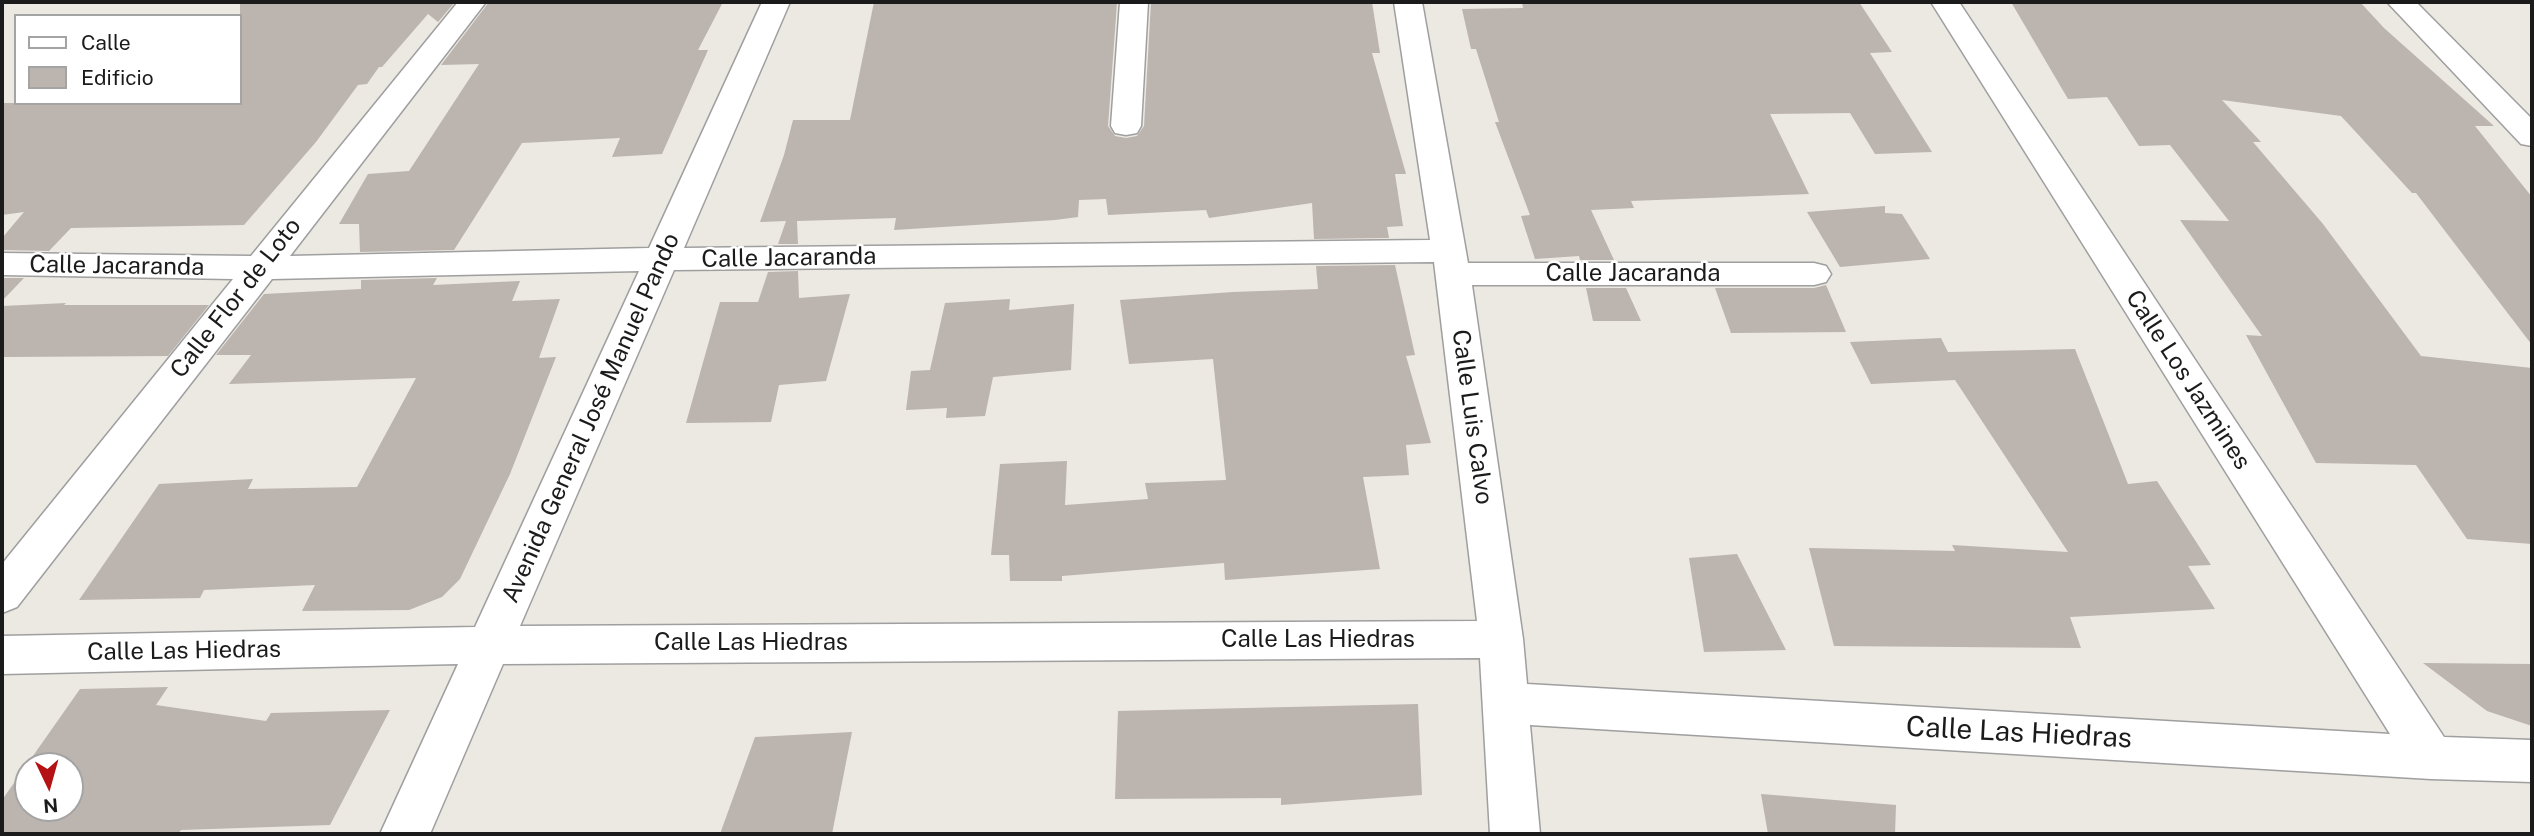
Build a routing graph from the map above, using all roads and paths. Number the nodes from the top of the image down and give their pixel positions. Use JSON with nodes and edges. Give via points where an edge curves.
{"nodes":[{"id":1,"x":472,"y":2,"type":"edge"},
{"id":2,"x":776,"y":2,"type":"edge"},
{"id":3,"x":1135,"y":2,"type":"edge"},
{"id":4,"x":1408,"y":2,"type":"edge"},
{"id":5,"x":1945,"y":2,"type":"edge"},
{"id":6,"x":2401,"y":2,"type":"edge"},
{"id":7,"x":1126,"y":126,"type":"dead end"},
{"id":8,"x":2532,"y":137,"type":"edge"},
{"id":9,"x":662,"y":259,"type":"junction"},
{"id":10,"x":1451,"y":263,"type":"junction"},
{"id":11,"x":2,"y":264,"type":"edge"},
{"id":12,"x":260,"y":268,"type":"junction"},
{"id":13,"x":1814,"y":274,"type":"dead end"},
{"id":14,"x":2,"y":596,"type":"edge"},
{"id":15,"x":1501,"y":639,"type":"junction"},
{"id":16,"x":489,"y":645,"type":"junction"},
{"id":17,"x":2,"y":655,"type":"edge"},
{"id":18,"x":1506,"y":702,"type":"junction"},
{"id":19,"x":2431,"y":758,"type":"junction"},
{"id":20,"x":2532,"y":761,"type":"edge"},
{"id":21,"x":405,"y":834,"type":"edge"},
{"id":22,"x":1515,"y":834,"type":"edge"}],
"edges":[{"from":1,"to":12,"type":"street","name":"Calle Flor de Loto"},
{"from":2,"to":9,"type":"street","name":"Avenida General José Manuel Pando"},
{"from":3,"to":7,"type":"street"},
{"from":4,"to":10,"type":"street","name":"Calle Luis Calvo"},
{"from":5,"to":19,"type":"street","name":"Calle Los Jazmines"},
{"from":6,"to":8,"type":"street"},
{"from":9,"to":10,"type":"street","name":"Calle Jacaranda"},
{"from":9,"to":12,"type":"street","name":"Calle Jacaranda"},
{"from":9,"to":16,"type":"street","name":"Avenida General José Manuel Pando"},
{"from":10,"to":13,"type":"street","name":"Calle Jacaranda"},
{"from":10,"to":15,"type":"street","name":"Calle Luis Calvo"},
{"from":11,"to":12,"type":"street","name":"Calle Jacaranda"},
{"from":12,"to":14,"type":"street","name":"Calle Flor de Loto"},
{"from":15,"to":16,"type":"street","name":"Calle Las Hiedras"},
{"from":15,"to":18,"type":"street","name":"Calle Luis Calvo"},
{"from":16,"to":17,"type":"street","name":"Calle Las Hiedras"},
{"from":16,"to":21,"type":"street","name":"Avenida General José Manuel Pando"},
{"from":18,"to":19,"type":"street","name":"Calle Las Hiedras"},
{"from":18,"to":22,"type":"street","name":"Calle Luis Calvo"},
{"from":19,"to":20,"type":"street","name":"Calle Las Hiedras"}]}
